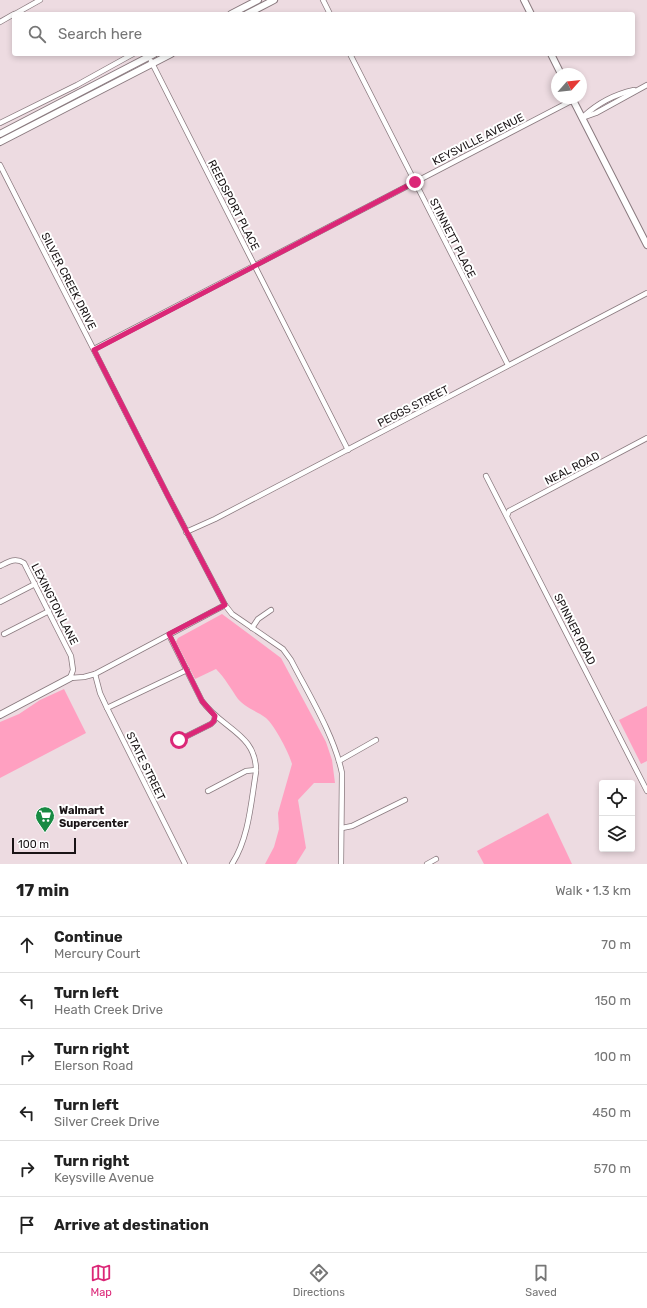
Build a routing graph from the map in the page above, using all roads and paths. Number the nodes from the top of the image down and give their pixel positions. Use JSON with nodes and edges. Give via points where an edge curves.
{"nodes":[{"id":1,"x":40,"y":0,"type":"edge"},
{"id":2,"x":258,"y":0,"type":"edge"},
{"id":3,"x":274,"y":0,"type":"edge"},
{"id":4,"x":323,"y":0,"type":"edge"},
{"id":5,"x":524,"y":0,"type":"edge"},
{"id":6,"x":18,"y":12,"type":"edge"},
{"id":7,"x":235,"y":12,"type":"edge"},
{"id":8,"x":251,"y":12,"type":"edge"},
{"id":9,"x":329,"y":12,"type":"edge"},
{"id":10,"x":530,"y":12,"type":"edge"},
{"id":11,"x":12,"y":15,"type":"edge"},
{"id":12,"x":0,"y":22,"type":"edge"},
{"id":13,"x":129,"y":56,"type":"edge"},
{"id":14,"x":148,"y":56,"type":"edge"},
{"id":15,"x":150,"y":56,"type":"edge"},
{"id":16,"x":166,"y":56,"type":"edge"},
{"id":17,"x":351,"y":56,"type":"edge"},
{"id":18,"x":552,"y":56,"type":"edge"},
{"id":19,"x":152,"y":63,"type":"junction"},
{"id":20,"x":557,"y":68,"type":"edge"},
{"id":21,"x":77,"y":85,"type":"junction"},
{"id":22,"x":647,"y":85,"type":"edge"},
{"id":23,"x":81,"y":92,"type":"junction"},
{"id":24,"x":563,"y":104,"type":"edge"},
{"id":25,"x":575,"y":104,"type":"edge"},
{"id":26,"x":582,"y":118,"type":"junction"},
{"id":27,"x":0,"y":123,"type":"edge"},
{"id":28,"x":0,"y":134,"type":"edge"},
{"id":29,"x":0,"y":142,"type":"edge"},
{"id":30,"x":0,"y":165,"type":"edge"},
{"id":31,"x":415,"y":182,"type":"junction"},
{"id":32,"x":647,"y":245,"type":"edge"},
{"id":33,"x":255,"y":266,"type":"junction"},
{"id":34,"x":647,"y":294,"type":"edge"},
{"id":35,"x":94,"y":350,"type":"junction"},
{"id":36,"x":508,"y":365,"type":"junction"},
{"id":37,"x":647,"y":438,"type":"edge"},
{"id":38,"x":348,"y":450,"type":"junction"},
{"id":39,"x":486,"y":476,"type":"dead end"},
{"id":40,"x":506,"y":516,"type":"junction"},
{"id":41,"x":186,"y":532,"type":"junction"},
{"id":42,"x":0,"y":566,"type":"edge"},
{"id":43,"x":35,"y":584,"type":"junction"},
{"id":44,"x":0,"y":602,"type":"edge"},
{"id":45,"x":225,"y":605,"type":"junction"},
{"id":46,"x":271,"y":610,"type":"dead end"},
{"id":47,"x":49,"y":611,"type":"junction"},
{"id":48,"x":252,"y":628,"type":"junction"},
{"id":49,"x":4,"y":634,"type":"dead end"},
{"id":50,"x":169,"y":634,"type":"junction"},
{"id":51,"x":187,"y":670,"type":"junction"},
{"id":52,"x":95,"y":674,"type":"junction"},
{"id":53,"x":70,"y":678,"type":"junction"},
{"id":54,"x":107,"y":708,"type":"junction"},
{"id":55,"x":0,"y":714,"type":"edge"},
{"id":56,"x":215,"y":716,"type":"junction"},
{"id":57,"x":179,"y":740,"type":"dead end"},
{"id":58,"x":376,"y":740,"type":"dead end"},
{"id":59,"x":339,"y":761,"type":"junction"},
{"id":60,"x":256,"y":770,"type":"junction"},
{"id":61,"x":208,"y":791,"type":"dead end"},
{"id":62,"x":647,"y":791,"type":"edge"},
{"id":63,"x":405,"y":800,"type":"dead end"},
{"id":64,"x":342,"y":828,"type":"junction"},
{"id":65,"x":436,"y":859,"type":"dead end"},
{"id":66,"x":184,"y":864,"type":"edge"},
{"id":67,"x":232,"y":864,"type":"edge"},
{"id":68,"x":341,"y":864,"type":"edge"},
{"id":69,"x":427,"y":864,"type":"edge"}],
"edges":[{"from":1,"to":6,"type":"street"},
{"from":2,"to":7,"type":"main road"},
{"from":3,"to":8,"type":"main road"},
{"from":4,"to":9,"type":"street"},
{"from":5,"to":10,"type":"main road"},
{"from":11,"to":12,"type":"street"},
{"from":13,"to":21,"type":"street"},
{"from":14,"to":23,"type":"main road"},
{"from":15,"to":19,"type":"street","name":"REEDSPORT PLACE"},
{"from":16,"to":19,"type":"main road"},
{"from":17,"to":31,"type":"street","name":"STINNETT PLACE"},
{"from":18,"to":20,"type":"main road"},
{"from":19,"to":29,"type":"main road"},
{"from":19,"to":33,"type":"street","name":"REEDSPORT PLACE"},
{"from":21,"to":23,"type":"street"},
{"from":21,"to":27,"type":"street"},
{"from":22,"to":26,"type":"street","via":[[624,92],[594,107]]},
{"from":23,"to":28,"type":"main road"},
{"from":24,"to":31,"type":"street","name":"KEYSVILLE AVENUE"},
{"from":25,"to":26,"type":"main road"},
{"from":26,"to":32,"type":"main road"},
{"from":30,"to":35,"type":"street","name":"SILVER CREEK DRIVE"},
{"from":31,"to":33,"type":"street","name":"KEYSVILLE AVENUE"},
{"from":31,"to":36,"type":"street","name":"STINNETT PLACE"},
{"from":33,"to":35,"type":"street","name":"KEYSVILLE AVENUE"},
{"from":33,"to":38,"type":"street","name":"REEDSPORT PLACE"},
{"from":34,"to":36,"type":"street","name":"PEGGS STREET"},
{"from":35,"to":41,"type":"street","name":"SILVER CREEK DRIVE"},
{"from":36,"to":38,"type":"street","name":"PEGGS STREET"},
{"from":37,"to":40,"type":"street","name":"NEAL ROAD","via":[[509,511]]},
{"from":38,"to":41,"type":"street","name":"PEGGS STREET"},
{"from":39,"to":40,"type":"street","name":"SPINNER ROAD"},
{"from":40,"to":62,"type":"street","name":"SPINNER ROAD"},
{"from":41,"to":45,"type":"street","name":"SILVER CREEK DRIVE"},
{"from":42,"to":43,"type":"street","name":"LEXINGTON LANE","via":[[11,560],[19,560],[24,563]]},
{"from":43,"to":44,"type":"street"},
{"from":43,"to":47,"type":"street","name":"LEXINGTON LANE"},
{"from":45,"to":48,"type":"street","name":"SILVER CREEK DRIVE","via":[[232,614]]},
{"from":45,"to":50,"type":"street"},
{"from":46,"to":48,"type":"street","via":[[258,619]]},
{"from":47,"to":49,"type":"street"},
{"from":47,"to":53,"type":"street","name":"LEXINGTON LANE","via":[[71,656],[73,670]]},
{"from":48,"to":59,"type":"street","name":"SILVER CREEK DRIVE","via":[[283,650],[291,660],[332,741]]},
{"from":50,"to":51,"type":"street"},
{"from":50,"to":52,"type":"street"},
{"from":51,"to":54,"type":"street"},
{"from":51,"to":56,"type":"street","via":[[202,701]]},
{"from":52,"to":53,"type":"street"},
{"from":52,"to":54,"type":"street","name":"STATE STREET"},
{"from":53,"to":55,"type":"main road"},
{"from":54,"to":66,"type":"street","name":"STATE STREET"},
{"from":56,"to":57,"type":"street","via":[[211,724]]},
{"from":56,"to":60,"type":"street","via":[[249,744],[254,754]]},
{"from":58,"to":59,"type":"street"},
{"from":59,"to":64,"type":"street","name":"SILVER CREEK DRIVE","via":[[342,773]]},
{"from":60,"to":61,"type":"street","via":[[246,772]]},
{"from":60,"to":67,"type":"street","via":[[246,832]]},
{"from":63,"to":64,"type":"street","via":[[352,826]]},
{"from":64,"to":68,"type":"street","name":"SILVER CREEK DRIVE"},
{"from":65,"to":69,"type":"street"}]}
